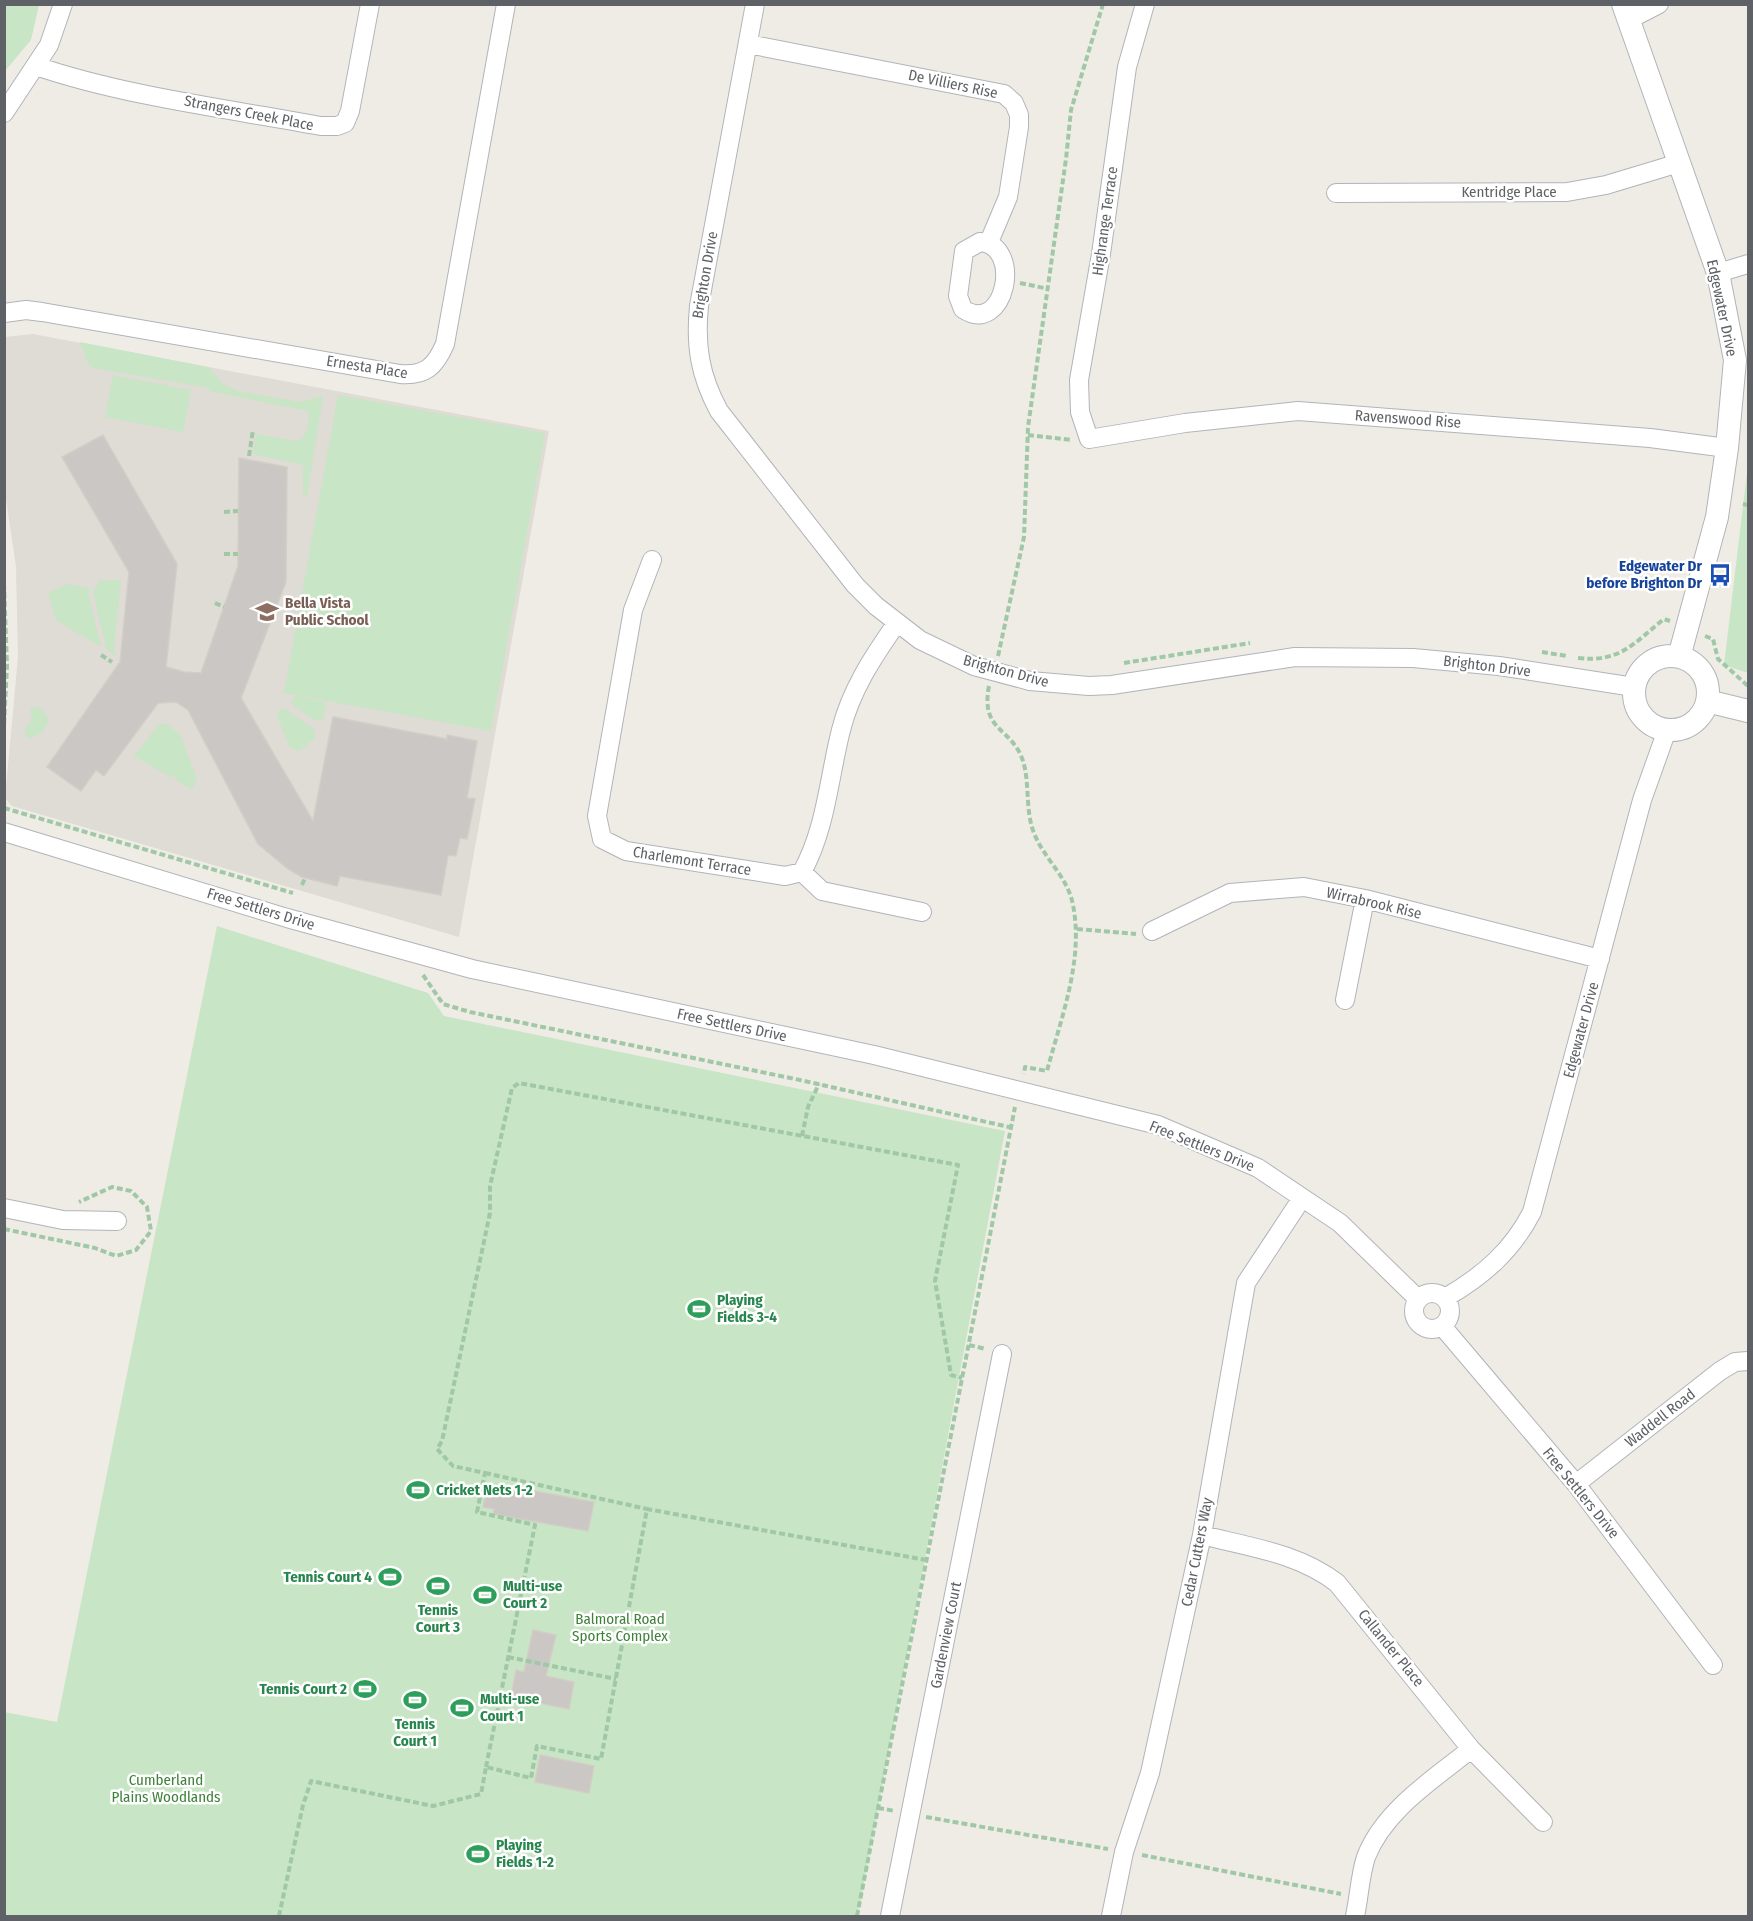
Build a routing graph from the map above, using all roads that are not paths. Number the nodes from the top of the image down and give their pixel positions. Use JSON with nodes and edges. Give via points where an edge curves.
{"nodes":[{"id":1,"x":63,"y":4,"type":"edge"},
{"id":2,"x":370,"y":4,"type":"edge"},
{"id":3,"x":506,"y":4,"type":"edge"},
{"id":4,"x":755,"y":4,"type":"edge"},
{"id":5,"x":1144,"y":4,"type":"edge"},
{"id":6,"x":1659,"y":4,"type":"edge"},
{"id":7,"x":1627,"y":12,"type":"edge"},
{"id":8,"x":747,"y":44,"type":"junction"},
{"id":9,"x":36,"y":66,"type":"junction"},
{"id":10,"x":4,"y":112,"type":"edge"},
{"id":11,"x":1679,"y":163,"type":"junction"},
{"id":12,"x":1336,"y":193,"type":"dead end"},
{"id":13,"x":989,"y":242,"type":"dead end"},
{"id":14,"x":1749,"y":264,"type":"edge"},
{"id":15,"x":1718,"y":273,"type":"junction"},
{"id":16,"x":4,"y":313,"type":"edge"},
{"id":17,"x":1089,"y":439,"type":"joint"},
{"id":18,"x":1727,"y":448,"type":"junction"},
{"id":19,"x":652,"y":560,"type":"dead end"},
{"id":20,"x":896,"y":624,"type":"junction"},
{"id":21,"x":1679,"y":657,"type":"junction"},
{"id":22,"x":1634,"y":687,"type":"junction"},
{"id":23,"x":1707,"y":701,"type":"junction"},
{"id":24,"x":1749,"y":711,"type":"edge"},
{"id":25,"x":1667,"y":730,"type":"junction"},
{"id":26,"x":4,"y":832,"type":"edge"},
{"id":27,"x":802,"y":872,"type":"junction"},
{"id":28,"x":1365,"y":898,"type":"junction"},
{"id":29,"x":922,"y":912,"type":"dead end"},
{"id":30,"x":1152,"y":931,"type":"road end"},
{"id":31,"x":1600,"y":959,"type":"junction"},
{"id":32,"x":1345,"y":1000,"type":"dead end"},
{"id":33,"x":1302,"y":1198,"type":"junction"},
{"id":34,"x":4,"y":1208,"type":"edge"},
{"id":35,"x":117,"y":1221,"type":"dead end"},
{"id":36,"x":1445,"y":1298,"type":"junction"},
{"id":37,"x":1418,"y":1299,"type":"junction"},
{"id":38,"x":1442,"y":1326,"type":"junction"},
{"id":39,"x":1002,"y":1354,"type":"dead end"},
{"id":40,"x":1749,"y":1361,"type":"edge"},
{"id":41,"x":1576,"y":1485,"type":"junction"},
{"id":42,"x":1202,"y":1535,"type":"junction"},
{"id":43,"x":1713,"y":1665,"type":"dead end"},
{"id":44,"x":1471,"y":1749,"type":"junction"},
{"id":45,"x":1543,"y":1822,"type":"dead end"},
{"id":46,"x":890,"y":1917,"type":"edge"},
{"id":47,"x":1111,"y":1917,"type":"edge"},
{"id":48,"x":1355,"y":1917,"type":"edge"}],
"edges":[{"from":1,"to":9,"type":"street","via":[[55,33]]},
{"from":2,"to":9,"type":"street","name":"Strangers Creek Place","via":[[351,111],[345,123],[337,126],[170,98],[68,77]]},
{"from":3,"to":16,"type":"street","name":"Ernesta Place","via":[[445,344],[427,372],[400,374],[42,312]]},
{"from":4,"to":8,"type":"street","name":"Brighton Drive"},
{"from":5,"to":17,"type":"street","name":"Highrange Terrace","via":[[1127,67],[1079,380],[1080,412]]},
{"from":6,"to":7,"type":"street"},
{"from":7,"to":11,"type":"street","name":"Edgewater Drive"},
{"from":8,"to":13,"type":"street","name":"De Villiers Rise","via":[[1004,94],[1014,103],[1019,127],[1008,197]]},
{"from":8,"to":20,"type":"street","name":"Brighton Drive","via":[[699,306],[698,358],[718,411],[855,585]]},
{"from":9,"to":10,"type":"street"},
{"from":11,"to":12,"type":"street","name":"Kentridge Place","via":[[1567,192]]},
{"from":11,"to":15,"type":"street","name":"Edgewater Drive"},
{"from":14,"to":15,"type":"street"},
{"from":15,"to":18,"type":"street","name":"Edgewater Drive","via":[[1735,360]]},
{"from":17,"to":18,"type":"street","name":"Ravenswood Rise","via":[[1185,423],[1298,411],[1650,438]]},
{"from":18,"to":21,"type":"street","name":"Edgewater Drive","via":[[1717,517]]},
{"from":19,"to":27,"type":"street","name":"Charlemont Terrace","via":[[631,621],[597,816],[602,839],[626,851],[785,876]]},
{"from":20,"to":22,"type":"street","name":"Brighton Drive","via":[[974,666],[1060,685],[1112,685],[1295,657],[1499,666]]},
{"from":20,"to":27,"type":"street","via":[[867,665],[852,696],[841,728],[814,850]]},
{"from":21,"to":22,"type":"street","via":[[1650,662]]},
{"from":21,"to":23,"type":"street","via":[[1690,661],[1705,678]]},
{"from":22,"to":25,"type":"street","via":[[1641,715]]},
{"from":23,"to":24,"type":"street"},
{"from":23,"to":25,"type":"street","via":[[1696,720]]},
{"from":25,"to":31,"type":"street","name":"Edgewater Drive","via":[[1642,800]]},
{"from":26,"to":33,"type":"street","name":"Free Settlers Drive","via":[[472,969],[874,1055],[1158,1125],[1258,1168]]},
{"from":27,"to":29,"type":"street","via":[[822,891]]},
{"from":28,"to":30,"type":"street","name":"Wirrabrook Rise","via":[[1304,887],[1230,893]]},
{"from":28,"to":31,"type":"street","name":"Wirrabrook Rise"},
{"from":28,"to":32,"type":"street"},
{"from":31,"to":36,"type":"street","name":"Edgewater Drive","via":[[1532,1212],[1501,1258]]},
{"from":33,"to":37,"type":"street","name":"Free Settlers Drive","via":[[1340,1223]]},
{"from":33,"to":42,"type":"street","name":"Cedar Cutters Way","via":[[1246,1283]]},
{"from":34,"to":35,"type":"street","via":[[63,1220]]},
{"from":36,"to":37,"type":"street","via":[[1431,1292]]},
{"from":36,"to":38,"type":"street","via":[[1450,1311]]},
{"from":37,"to":38,"type":"street","via":[[1414,1313],[1419,1324],[1430,1329]]},
{"from":38,"to":41,"type":"street","name":"Free Settlers Drive"},
{"from":39,"to":46,"type":"street","name":"Gardenview Court"},
{"from":40,"to":41,"type":"street","name":"Waddell Road","via":[[1735,1362],[1720,1371]]},
{"from":41,"to":43,"type":"street","name":"Free Settlers Drive"},
{"from":42,"to":44,"type":"street","name":"Callander Place","via":[[1296,1558],[1322,1571],[1337,1583]]},
{"from":42,"to":47,"type":"street","name":"Cedar Cutters Way","via":[[1150,1773],[1124,1852]]},
{"from":44,"to":45,"type":"street","name":"Callander Place"},
{"from":44,"to":48,"type":"street","via":[[1410,1800],[1378,1834],[1366,1858]]}]}
